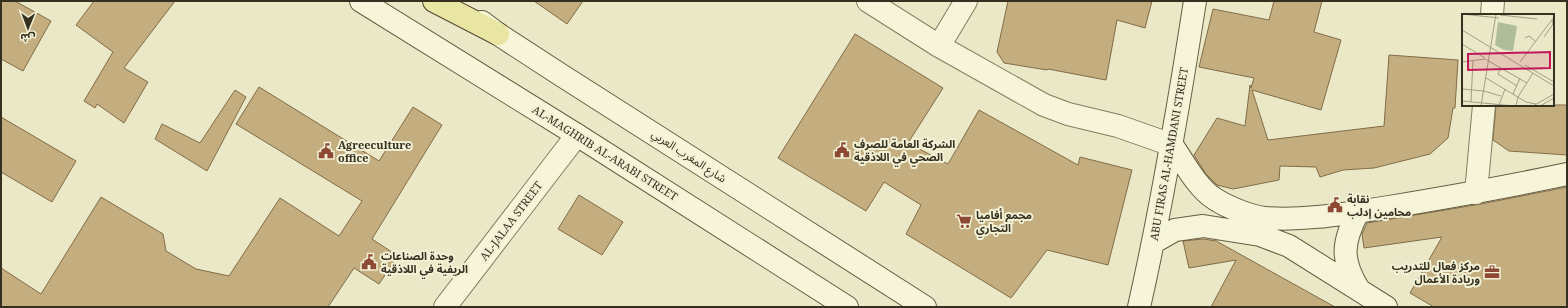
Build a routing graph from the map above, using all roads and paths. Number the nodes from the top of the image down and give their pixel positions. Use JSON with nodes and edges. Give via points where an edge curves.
{"nodes":[{"id":1,"x":361,"y":1,"type":"edge"},
{"id":2,"x":434,"y":1,"type":"edge"},
{"id":3,"x":456,"y":1,"type":"edge"},
{"id":4,"x":868,"y":1,"type":"edge"},
{"id":5,"x":966,"y":1,"type":"edge"},
{"id":6,"x":1195,"y":1,"type":"edge"},
{"id":7,"x":1493,"y":1,"type":"edge"},
{"id":8,"x":1492,"y":14,"type":"edge"},
{"id":9,"x":498,"y":34,"type":"junction"},
{"id":10,"x":939,"y":46,"type":"junction"},
{"id":11,"x":1484,"y":106,"type":"edge"},
{"id":12,"x":577,"y":135,"type":"junction"},
{"id":13,"x":1172,"y":145,"type":"junction"},
{"id":14,"x":1567,"y":174,"type":"edge"},
{"id":15,"x":1476,"y":193,"type":"junction"},
{"id":16,"x":1358,"y":212,"type":"junction"},
{"id":17,"x":1154,"y":242,"type":"junction"},
{"id":18,"x":1358,"y":288,"type":"junction"},
{"id":19,"x":445,"y":307,"type":"edge"},
{"id":20,"x":847,"y":307,"type":"edge"},
{"id":21,"x":925,"y":307,"type":"edge"},
{"id":22,"x":1139,"y":307,"type":"edge"},
{"id":23,"x":1386,"y":307,"type":"edge"}],
"edges":[{"from":1,"to":12,"type":"street","name":"AL-MAGHRIB AL-ARABI STREET"},
{"from":2,"to":9,"type":"main road"},
{"from":3,"to":9,"type":"street","name":"شارع المغرب العربي"},
{"from":4,"to":10,"type":"street"},
{"from":5,"to":10,"type":"street"},
{"from":6,"to":13,"type":"street","name":"ABU FIRAS AL-HAMDANI STREET"},
{"from":7,"to":8,"type":"street"},
{"from":9,"to":21,"type":"street","name":"شارع المغرب العربي"},
{"from":10,"to":13,"type":"street","via":[[1044,106],[1118,126]]},
{"from":11,"to":15,"type":"street"},
{"from":12,"to":19,"type":"street","name":"AL-JALAA STREET"},
{"from":12,"to":20,"type":"street","name":"AL-MAGHRIB AL-ARABI STREET"},
{"from":13,"to":16,"type":"street","via":[[1195,180],[1214,199],[1243,212],[1264,218],[1308,218]]},
{"from":13,"to":17,"type":"street","name":"ABU FIRAS AL-HAMDANI STREET"},
{"from":14,"to":15,"type":"street"},
{"from":15,"to":16,"type":"street"},
{"from":16,"to":18,"type":"street","via":[[1346,241],[1346,254],[1352,278]]},
{"from":17,"to":18,"type":"street","via":[[1175,230],[1203,226],[1260,235],[1289,246]]},
{"from":17,"to":22,"type":"street","name":"ABU FIRAS AL-HAMDANI STREET"},
{"from":18,"to":23,"type":"street"}]}
